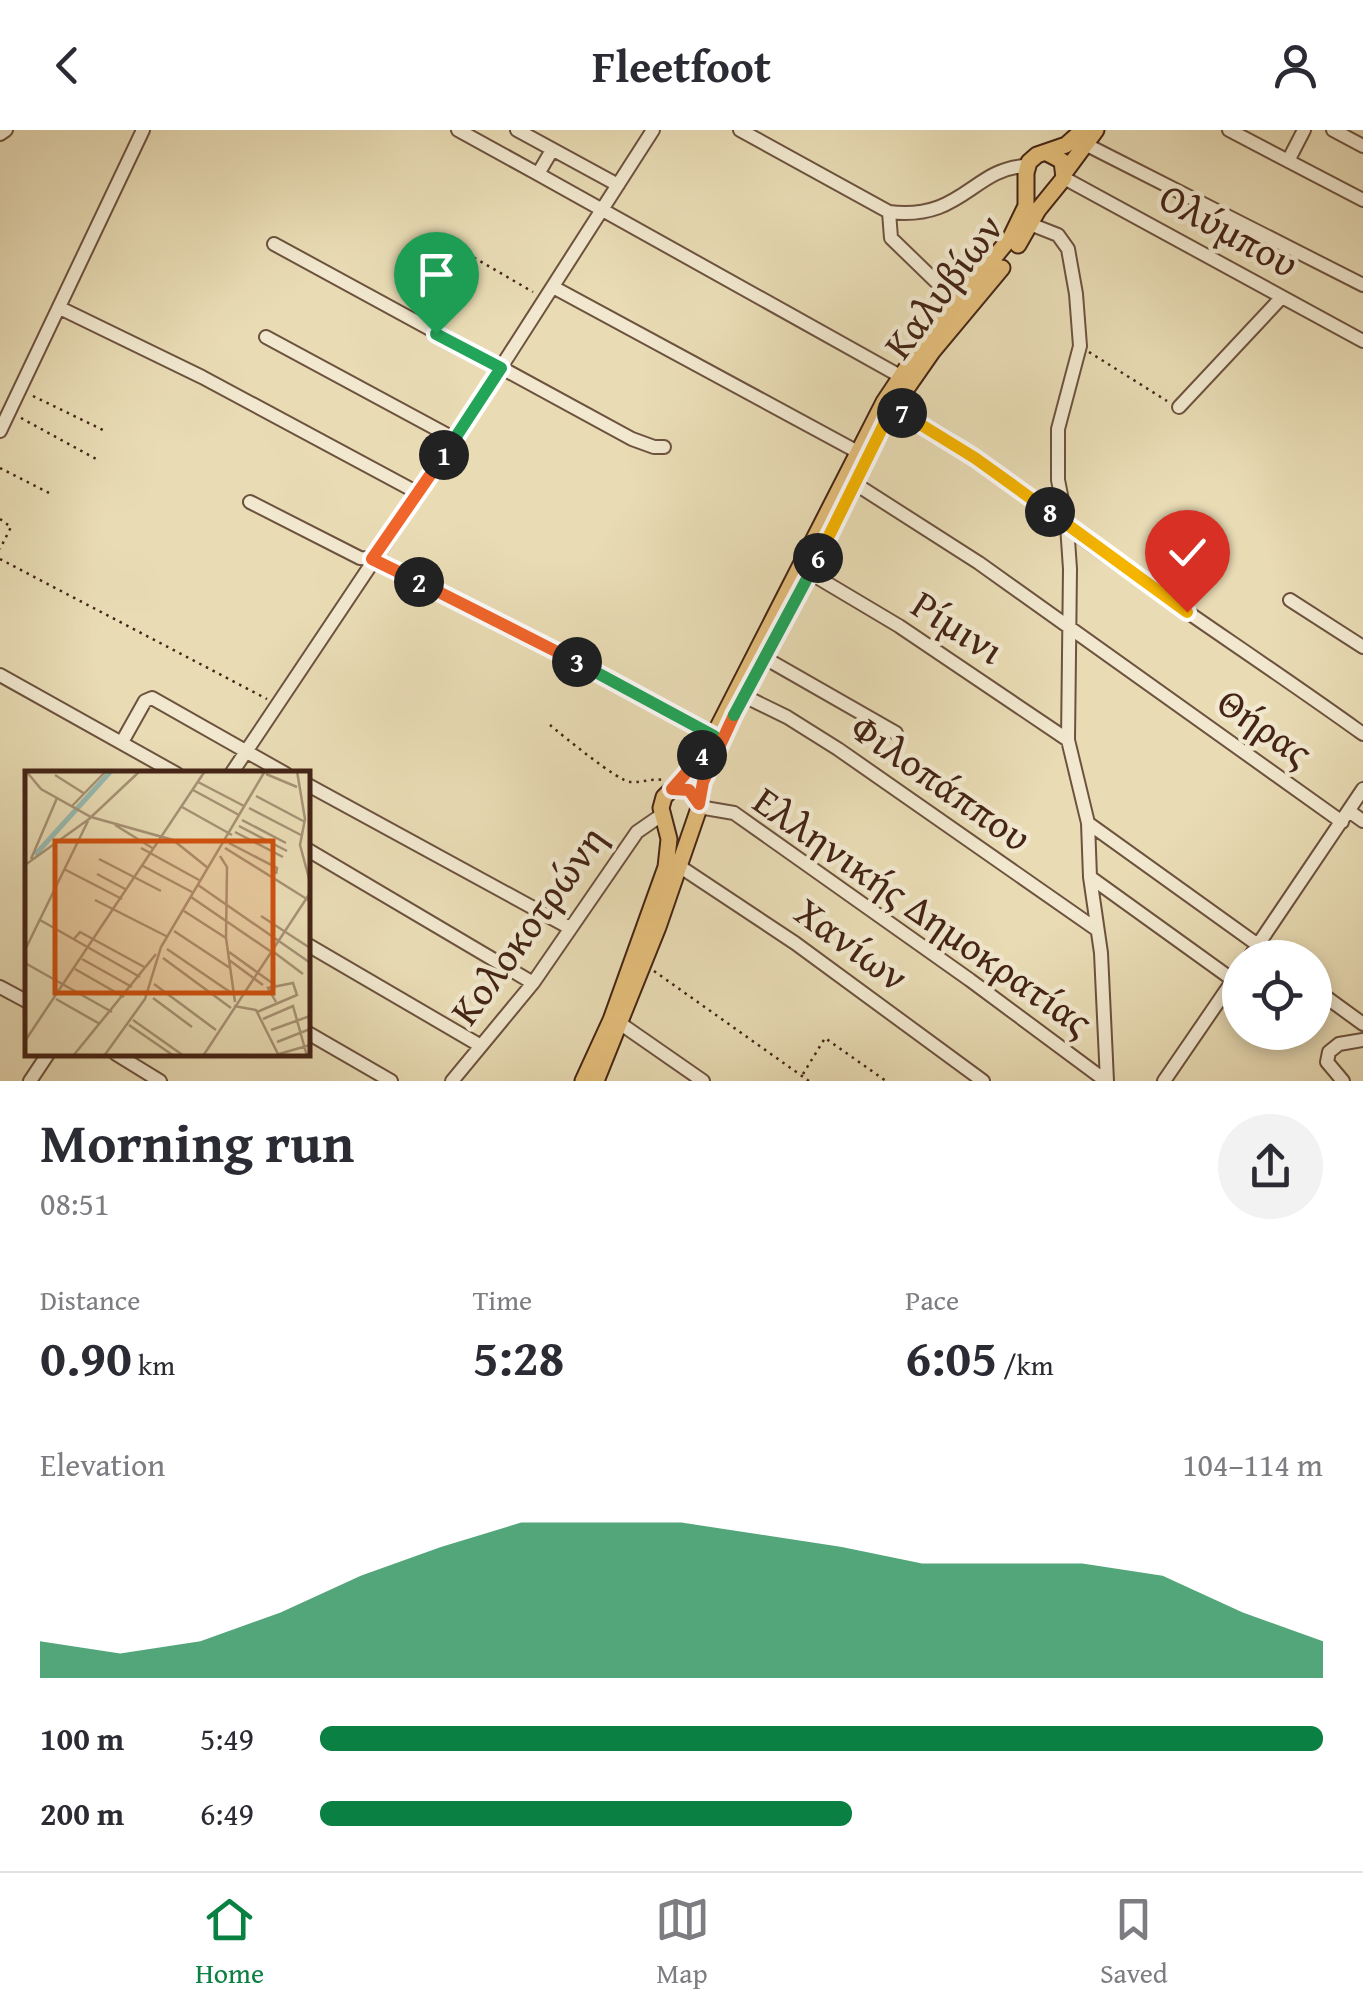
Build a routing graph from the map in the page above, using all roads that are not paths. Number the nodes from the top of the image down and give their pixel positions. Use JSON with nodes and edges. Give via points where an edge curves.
{"nodes":[{"id":1,"x":143,"y":130,"type":"edge"},
{"id":2,"x":458,"y":130,"type":"edge"},
{"id":3,"x":517,"y":130,"type":"edge"},
{"id":4,"x":654,"y":130,"type":"edge"},
{"id":5,"x":740,"y":130,"type":"edge"},
{"id":6,"x":1229,"y":130,"type":"edge"},
{"id":7,"x":1304,"y":130,"type":"edge"},
{"id":8,"x":1334,"y":130,"type":"edge"},
{"id":9,"x":1088,"y":134,"type":"edge"},
{"id":10,"x":1363,"y":146,"type":"edge"},
{"id":11,"x":552,"y":150,"type":"junction"},
{"id":12,"x":1047,"y":152,"type":"junction"},
{"id":13,"x":1288,"y":161,"type":"junction"},
{"id":14,"x":1027,"y":173,"type":"junction"},
{"id":15,"x":538,"y":174,"type":"junction"},
{"id":16,"x":1063,"y":179,"type":"junction"},
{"id":17,"x":618,"y":184,"type":"junction"},
{"id":18,"x":1363,"y":200,"type":"edge"},
{"id":19,"x":602,"y":212,"type":"junction"},
{"id":20,"x":890,"y":212,"type":"junction"},
{"id":21,"x":1030,"y":224,"type":"junction"},
{"id":22,"x":274,"y":244,"type":"dead end"},
{"id":23,"x":1363,"y":285,"type":"edge"},
{"id":24,"x":549,"y":293,"type":"junction"},
{"id":25,"x":1282,"y":296,"type":"junction"},
{"id":26,"x":958,"y":302,"type":"junction"},
{"id":27,"x":60,"y":308,"type":"junction"},
{"id":28,"x":266,"y":337,"type":"dead end"},
{"id":29,"x":1363,"y":341,"type":"edge"},
{"id":30,"x":501,"y":368,"type":"junction"},
{"id":31,"x":900,"y":376,"type":"junction"},
{"id":32,"x":1179,"y":407,"type":"road end"},
{"id":33,"x":892,"y":408,"type":"junction"},
{"id":34,"x":0,"y":431,"type":"edge"},
{"id":35,"x":454,"y":439,"type":"junction"},
{"id":36,"x":664,"y":447,"type":"dead end"},
{"id":37,"x":856,"y":451,"type":"junction"},
{"id":38,"x":854,"y":483,"type":"junction"},
{"id":39,"x":418,"y":493,"type":"junction"},
{"id":40,"x":250,"y":502,"type":"dead end"},
{"id":41,"x":1067,"y":525,"type":"junction"},
{"id":42,"x":372,"y":559,"type":"junction"},
{"id":43,"x":810,"y":573,"type":"junction"},
{"id":44,"x":1290,"y":600,"type":"dead end"},
{"id":45,"x":1070,"y":630,"type":"junction"},
{"id":46,"x":1363,"y":647,"type":"edge"},
{"id":47,"x":763,"y":657,"type":"junction"},
{"id":48,"x":0,"y":675,"type":"edge"},
{"id":49,"x":744,"y":696,"type":"junction"},
{"id":50,"x":896,"y":734,"type":"dead end"},
{"id":51,"x":1363,"y":734,"type":"edge"},
{"id":52,"x":714,"y":736,"type":"junction"},
{"id":53,"x":1068,"y":740,"type":"junction"},
{"id":54,"x":122,"y":742,"type":"junction"},
{"id":55,"x":245,"y":752,"type":"junction"},
{"id":56,"x":172,"y":771,"type":"edge"},
{"id":57,"x":233,"y":771,"type":"edge"},
{"id":58,"x":280,"y":771,"type":"edge"},
{"id":59,"x":310,"y":786,"type":"edge"},
{"id":60,"x":1363,"y":789,"type":"edge"},
{"id":61,"x":669,"y":791,"type":"junction"},
{"id":62,"x":697,"y":810,"type":"junction"},
{"id":63,"x":664,"y":816,"type":"junction"},
{"id":64,"x":1345,"y":816,"type":"junction"},
{"id":65,"x":1363,"y":821,"type":"edge"},
{"id":66,"x":1088,"y":823,"type":"junction"},
{"id":67,"x":310,"y":851,"type":"edge"},
{"id":68,"x":679,"y":866,"type":"junction"},
{"id":69,"x":1090,"y":878,"type":"junction"},
{"id":70,"x":570,"y":928,"type":"junction"},
{"id":71,"x":1096,"y":929,"type":"junction"},
{"id":72,"x":1252,"y":940,"type":"edge"},
{"id":73,"x":1261,"y":940,"type":"edge"},
{"id":74,"x":310,"y":947,"type":"edge"},
{"id":75,"x":1222,"y":967,"type":"edge"},
{"id":76,"x":533,"y":983,"type":"junction"},
{"id":77,"x":0,"y":987,"type":"edge"},
{"id":78,"x":25,"y":1000,"type":"edge"},
{"id":79,"x":1222,"y":1000,"type":"edge"},
{"id":80,"x":1332,"y":1001,"type":"edge"},
{"id":81,"x":621,"y":1024,"type":"junction"},
{"id":82,"x":1363,"y":1024,"type":"edge"},
{"id":83,"x":310,"y":1034,"type":"edge"},
{"id":84,"x":1363,"y":1040,"type":"edge"},
{"id":85,"x":481,"y":1046,"type":"junction"},
{"id":86,"x":47,"y":1056,"type":"edge"},
{"id":87,"x":119,"y":1056,"type":"edge"},
{"id":88,"x":457,"y":1079,"type":"edge"},
{"id":89,"x":30,"y":1081,"type":"edge"},
{"id":90,"x":160,"y":1081,"type":"edge"},
{"id":91,"x":391,"y":1081,"type":"edge"},
{"id":92,"x":583,"y":1081,"type":"edge"},
{"id":93,"x":596,"y":1081,"type":"edge"},
{"id":94,"x":703,"y":1081,"type":"edge"},
{"id":95,"x":983,"y":1081,"type":"edge"},
{"id":96,"x":1106,"y":1081,"type":"edge"},
{"id":97,"x":1164,"y":1081,"type":"edge"},
{"id":98,"x":1343,"y":1081,"type":"edge"}],
"edges":[{"from":1,"to":27,"type":"street"},
{"from":2,"to":15,"type":"street"},
{"from":3,"to":11,"type":"street"},
{"from":4,"to":17,"type":"street"},
{"from":5,"to":20,"type":"street"},
{"from":6,"to":13,"type":"street"},
{"from":7,"to":13,"type":"street"},
{"from":8,"to":10,"type":"street"},
{"from":9,"to":12,"type":"main road"},
{"from":9,"to":16,"type":"main road","name":"Καλυβίων"},
{"from":9,"to":23,"type":"street"},
{"from":11,"to":15,"type":"street"},
{"from":11,"to":17,"type":"street"},
{"from":12,"to":14,"type":"main road","via":[[1036,154]]},
{"from":12,"to":16,"type":"main road","via":[[1062,161]]},
{"from":13,"to":18,"type":"street"},
{"from":14,"to":16,"type":"main road","name":"Καλυβίων","via":[[1031,186],[1045,192]]},
{"from":14,"to":20,"type":"street","via":[[1006,168],[930,212]]},
{"from":14,"to":26,"type":"main road","name":"Καλυβίων","via":[[1026,206],[1011,237]]},
{"from":15,"to":19,"type":"street"},
{"from":16,"to":21,"type":"main road","name":"Καλυβίων"},
{"from":16,"to":25,"type":"street","name":"Ολύμπου"},
{"from":17,"to":19,"type":"street"},
{"from":19,"to":24,"type":"street"},
{"from":19,"to":31,"type":"street"},
{"from":20,"to":26,"type":"street","via":[[891,238]]},
{"from":21,"to":33,"type":"main road","name":"Καλυβίων"},
{"from":21,"to":41,"type":"street","via":[[1058,235],[1068,249],[1076,294],[1080,346],[1058,429]]},
{"from":22,"to":30,"type":"street"},
{"from":24,"to":30,"type":"street"},
{"from":24,"to":37,"type":"street"},
{"from":25,"to":29,"type":"street","name":"Ολύμπου"},
{"from":25,"to":32,"type":"street"},
{"from":26,"to":31,"type":"main road","name":"Καλυβίων"},
{"from":27,"to":34,"type":"street"},
{"from":27,"to":39,"type":"street"},
{"from":28,"to":35,"type":"street"},
{"from":30,"to":35,"type":"street"},
{"from":30,"to":36,"type":"street","via":[[632,439]]},
{"from":31,"to":37,"type":"main road","name":"Καλυβίων"},
{"from":33,"to":38,"type":"main road","name":"Καλυβίων"},
{"from":33,"to":41,"type":"street"},
{"from":35,"to":39,"type":"street"},
{"from":37,"to":52,"type":"main road","name":"Καλυβίων"},
{"from":38,"to":43,"type":"main road","name":"Καλυβίων"},
{"from":38,"to":45,"type":"street","name":"Θήρας"},
{"from":39,"to":42,"type":"street"},
{"from":40,"to":42,"type":"street"},
{"from":41,"to":45,"type":"street"},
{"from":41,"to":51,"type":"street"},
{"from":42,"to":52,"type":"street"},
{"from":42,"to":55,"type":"street"},
{"from":43,"to":47,"type":"main road","name":"Καλυβίων"},
{"from":43,"to":53,"type":"street","name":"Ρίμινι"},
{"from":44,"to":46,"type":"street"},
{"from":45,"to":53,"type":"street"},
{"from":45,"to":64,"type":"street","name":"Θήρας"},
{"from":47,"to":49,"type":"main road","name":"Καλυβίων"},
{"from":47,"to":50,"type":"street"},
{"from":48,"to":54,"type":"street"},
{"from":49,"to":62,"type":"main road","name":"Καλυβίων","via":[[703,782]]},
{"from":49,"to":71,"type":"street","name":"Φιλοπάππου","via":[[838,749]]},
{"from":52,"to":61,"type":"main road","name":"Καλυβίων"},
{"from":53,"to":66,"type":"street"},
{"from":54,"to":55,"type":"street","via":[[152,698]]},
{"from":54,"to":56,"type":"street"},
{"from":55,"to":57,"type":"street"},
{"from":55,"to":58,"type":"street"},
{"from":59,"to":70,"type":"street"},
{"from":60,"to":64,"type":"street"},
{"from":61,"to":62,"type":"main road","via":[[689,790]]},
{"from":61,"to":63,"type":"main road"},
{"from":62,"to":63,"type":"main road","via":[[680,825]]},
{"from":62,"to":68,"type":"main road","name":"Καλυβίων"},
{"from":62,"to":96,"type":"street","name":"Ελληνικής Δημοκρατίας","via":[[734,813]]},
{"from":63,"to":70,"type":"street","name":"Κολοκοτρώνη","via":[[637,832]]},
{"from":63,"to":92,"type":"main road","via":[[666,867]]},
{"from":64,"to":65,"type":"street","name":"Θήρας"},
{"from":64,"to":73,"type":"street"},
{"from":66,"to":69,"type":"street"},
{"from":66,"to":72,"type":"street"},
{"from":67,"to":76,"type":"street"},
{"from":68,"to":81,"type":"main road","name":"Καλυβίων"},
{"from":68,"to":95,"type":"street","name":"Χανίων"},
{"from":69,"to":71,"type":"street"},
{"from":69,"to":75,"type":"street"},
{"from":70,"to":76,"type":"street","name":"Κολοκοτρώνη"},
{"from":71,"to":96,"type":"street"},
{"from":74,"to":85,"type":"street"},
{"from":76,"to":85,"type":"street","name":"Κολοκοτρώνη"},
{"from":77,"to":78,"type":"street"},
{"from":79,"to":97,"type":"street"},
{"from":80,"to":82,"type":"street"},
{"from":81,"to":93,"type":"main road","name":"Καλυβίων"},
{"from":81,"to":94,"type":"street"},
{"from":83,"to":91,"type":"street"},
{"from":84,"to":98,"type":"street","via":[[1329,1052],[1327,1062]]},
{"from":85,"to":88,"type":"street","name":"Κολοκοτρώνη"},
{"from":86,"to":89,"type":"street"},
{"from":87,"to":90,"type":"street"}]}
